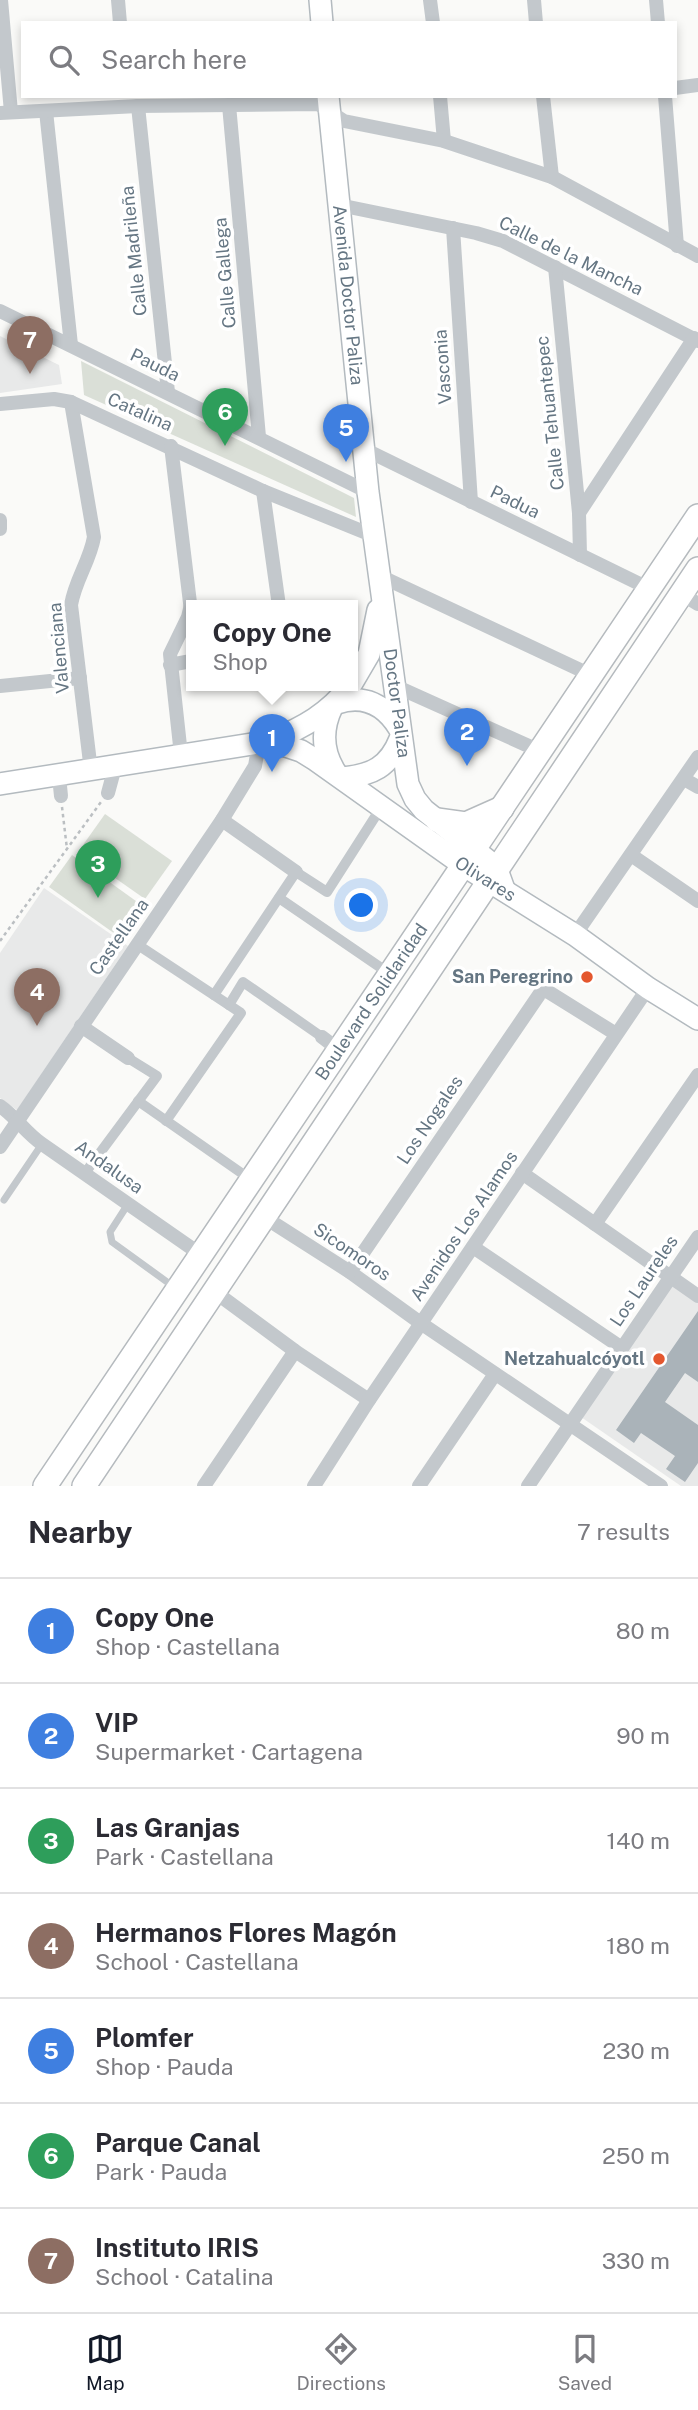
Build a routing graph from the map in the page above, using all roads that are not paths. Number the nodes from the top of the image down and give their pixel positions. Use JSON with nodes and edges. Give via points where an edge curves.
{"nodes":[{"id":1,"x":118,"y":0,"type":"edge"},
{"id":2,"x":320,"y":0,"type":"edge"},
{"id":3,"x":430,"y":0,"type":"edge"},
{"id":4,"x":534,"y":0,"type":"edge"},
{"id":5,"x":656,"y":0,"type":"edge"},
{"id":6,"x":4,"y":1,"type":"edge"},
{"id":7,"x":121,"y":21,"type":"edge"},
{"id":8,"x":322,"y":21,"type":"edge"},
{"id":9,"x":433,"y":21,"type":"edge"},
{"id":10,"x":536,"y":21,"type":"edge"},
{"id":11,"x":658,"y":21,"type":"edge"},
{"id":12,"x":698,"y":85,"type":"edge"},
{"id":13,"x":677,"y":88,"type":"edge"},
{"id":14,"x":440,"y":98,"type":"edge"},
{"id":15,"x":544,"y":98,"type":"edge"},
{"id":16,"x":665,"y":98,"type":"edge"},
{"id":17,"x":132,"y":103,"type":"edge"},
{"id":18,"x":329,"y":104,"type":"edge"},
{"id":19,"x":229,"y":105,"type":"junction"},
{"id":20,"x":46,"y":111,"type":"junction"},
{"id":21,"x":6,"y":113,"type":"edge"},
{"id":22,"x":444,"y":141,"type":"junction"},
{"id":23,"x":552,"y":177,"type":"junction"},
{"id":24,"x":339,"y":205,"type":"junction"},
{"id":25,"x":453,"y":228,"type":"junction"},
{"id":26,"x":677,"y":246,"type":"junction"},
{"id":27,"x":698,"y":256,"type":"edge"},
{"id":28,"x":555,"y":267,"type":"junction"},
{"id":29,"x":0,"y":311,"type":"edge"},
{"id":30,"x":696,"y":340,"type":"edge"},
{"id":31,"x":71,"y":345,"type":"junction"},
{"id":32,"x":168,"y":392,"type":"junction"},
{"id":33,"x":71,"y":402,"type":"junction"},
{"id":34,"x":0,"y":404,"type":"edge"},
{"id":35,"x":259,"y":437,"type":"junction"},
{"id":36,"x":171,"y":446,"type":"junction"},
{"id":37,"x":364,"y":449,"type":"junction"},
{"id":38,"x":263,"y":491,"type":"junction"},
{"id":39,"x":368,"y":492,"type":"junction"},
{"id":40,"x":471,"y":502,"type":"junction"},
{"id":41,"x":579,"y":513,"type":"junction"},
{"id":42,"x":698,"y":516,"type":"edge"},
{"id":43,"x":0,"y":520,"type":"edge"},
{"id":44,"x":0,"y":528,"type":"edge"},
{"id":45,"x":374,"y":536,"type":"junction"},
{"id":46,"x":580,"y":555,"type":"junction"},
{"id":47,"x":698,"y":569,"type":"edge"},
{"id":48,"x":381,"y":582,"type":"junction"},
{"id":49,"x":650,"y":589,"type":"junction"},
{"id":50,"x":690,"y":599,"type":"edge"},
{"id":51,"x":190,"y":600,"type":"edge"},
{"id":52,"x":278,"y":600,"type":"edge"},
{"id":53,"x":186,"y":619,"type":"edge"},
{"id":54,"x":186,"y":662,"type":"edge"},
{"id":55,"x":170,"y":665,"type":"junction"},
{"id":56,"x":358,"y":671,"type":"edge"},
{"id":57,"x":591,"y":675,"type":"junction"},
{"id":58,"x":80,"y":678,"type":"junction"},
{"id":59,"x":0,"y":685,"type":"edge"},
{"id":60,"x":395,"y":686,"type":"junction"},
{"id":61,"x":343,"y":695,"type":"edge"},
{"id":62,"x":400,"y":733,"type":"junction"},
{"id":63,"x":265,"y":742,"type":"junction"},
{"id":64,"x":542,"y":752,"type":"junction"},
{"id":65,"x":181,"y":755,"type":"junction"},
{"id":66,"x":698,"y":757,"type":"edge"},
{"id":67,"x":115,"y":766,"type":"junction"},
{"id":68,"x":91,"y":771,"type":"junction"},
{"id":69,"x":339,"y":776,"type":"junction"},
{"id":70,"x":684,"y":779,"type":"junction"},
{"id":71,"x":0,"y":784,"type":"edge"},
{"id":72,"x":698,"y":787,"type":"edge"},
{"id":73,"x":108,"y":793,"type":"road end"},
{"id":74,"x":382,"y":806,"type":"junction"},
{"id":75,"x":502,"y":808,"type":"junction"},
{"id":76,"x":222,"y":820,"type":"junction"},
{"id":77,"x":437,"y":820,"type":"junction"},
{"id":78,"x":631,"y":855,"type":"junction"},
{"id":79,"x":469,"y":857,"type":"junction"},
{"id":80,"x":296,"y":872,"type":"junction"},
{"id":81,"x":496,"y":879,"type":"junction"},
{"id":82,"x":279,"y":898,"type":"junction"},
{"id":83,"x":698,"y":901,"type":"edge"},
{"id":84,"x":575,"y":935,"type":"junction"},
{"id":85,"x":138,"y":945,"type":"junction"},
{"id":86,"x":390,"y":974,"type":"junction"},
{"id":87,"x":649,"y":988,"type":"junction"},
{"id":88,"x":214,"y":995,"type":"junction"},
{"id":89,"x":229,"y":1004,"type":"junction"},
{"id":90,"x":698,"y":1019,"type":"edge"},
{"id":91,"x":81,"y":1026,"type":"junction"},
{"id":92,"x":616,"y":1034,"type":"junction"},
{"id":93,"x":330,"y":1044,"type":"junction"},
{"id":94,"x":128,"y":1058,"type":"joint"},
{"id":95,"x":698,"y":1075,"type":"edge"},
{"id":96,"x":138,"y":1101,"type":"junction"},
{"id":97,"x":0,"y":1106,"type":"edge"},
{"id":98,"x":18,"y":1120,"type":"junction"},
{"id":99,"x":166,"y":1121,"type":"junction"},
{"id":100,"x":42,"y":1144,"type":"junction"},
{"id":101,"x":0,"y":1147,"type":"edge"},
{"id":102,"x":85,"y":1173,"type":"junction"},
{"id":103,"x":522,"y":1173,"type":"junction"},
{"id":104,"x":250,"y":1180,"type":"junction"},
{"id":105,"x":4,"y":1200,"type":"dead end"},
{"id":106,"x":128,"y":1204,"type":"junction"},
{"id":107,"x":264,"y":1217,"type":"junction"},
{"id":108,"x":596,"y":1224,"type":"junction"},
{"id":109,"x":698,"y":1237,"type":"edge"},
{"id":110,"x":473,"y":1247,"type":"junction"},
{"id":111,"x":200,"y":1254,"type":"junction"},
{"id":112,"x":350,"y":1272,"type":"junction"},
{"id":113,"x":671,"y":1278,"type":"junction"},
{"id":114,"x":177,"y":1289,"type":"junction"},
{"id":115,"x":215,"y":1292,"type":"junction"},
{"id":116,"x":698,"y":1296,"type":"edge"},
{"id":117,"x":422,"y":1324,"type":"junction"},
{"id":118,"x":622,"y":1348,"type":"junction"},
{"id":119,"x":295,"y":1350,"type":"junction"},
{"id":120,"x":495,"y":1374,"type":"junction"},
{"id":121,"x":369,"y":1400,"type":"junction"},
{"id":122,"x":569,"y":1423,"type":"junction"},
{"id":123,"x":45,"y":1486,"type":"edge"},
{"id":124,"x":84,"y":1486,"type":"edge"},
{"id":125,"x":204,"y":1486,"type":"edge"},
{"id":126,"x":314,"y":1486,"type":"edge"},
{"id":127,"x":419,"y":1486,"type":"edge"},
{"id":128,"x":528,"y":1486,"type":"edge"},
{"id":129,"x":661,"y":1486,"type":"edge"}],
"edges":[{"from":1,"to":7,"type":"street"},
{"from":2,"to":8,"type":"main road"},
{"from":3,"to":9,"type":"street"},
{"from":4,"to":10,"type":"street"},
{"from":5,"to":11,"type":"street"},
{"from":6,"to":21,"type":"street"},
{"from":12,"to":13,"type":"street"},
{"from":14,"to":22,"type":"street"},
{"from":15,"to":23,"type":"street"},
{"from":16,"to":26,"type":"street"},
{"from":17,"to":19,"type":"street"},
{"from":17,"to":20,"type":"street"},
{"from":17,"to":32,"type":"street","name":"Calle Madrileña"},
{"from":18,"to":19,"type":"street"},
{"from":18,"to":22,"type":"street","via":[[344,121]]},
{"from":18,"to":24,"type":"main road","name":"Avenida Doctor Paliza"},
{"from":19,"to":35,"type":"street","name":"Calle Gallega"},
{"from":20,"to":21,"type":"street"},
{"from":20,"to":31,"type":"street"},
{"from":22,"to":23,"type":"street"},
{"from":23,"to":26,"type":"street"},
{"from":24,"to":25,"type":"street","name":"Calle de la Mancha"},
{"from":24,"to":37,"type":"main road","name":"Avenida Doctor Paliza"},
{"from":25,"to":28,"type":"street","name":"Calle de la Mancha","via":[[503,241]]},
{"from":25,"to":40,"type":"street","name":"Vasconia"},
{"from":26,"to":27,"type":"street"},
{"from":28,"to":30,"type":"street","name":"Calle de la Mancha"},
{"from":28,"to":41,"type":"street","name":"Calle Tehuantepec"},
{"from":29,"to":31,"type":"street","name":"Pauda"},
{"from":30,"to":41,"type":"street"},
{"from":31,"to":32,"type":"street","name":"Pauda"},
{"from":32,"to":35,"type":"street","name":"Pauda"},
{"from":33,"to":34,"type":"street","name":"Catalina"},
{"from":33,"to":36,"type":"street","name":"Catalina"},
{"from":33,"to":58,"type":"street","name":"Valenciana","via":[[94,537],[71,605]]},
{"from":35,"to":39,"type":"street","name":"Pauda"},
{"from":36,"to":38,"type":"street","name":"Catalina"},
{"from":36,"to":51,"type":"street"},
{"from":37,"to":39,"type":"main road","name":"Avenida Doctor Paliza"},
{"from":37,"to":40,"type":"street","name":"Padua"},
{"from":38,"to":45,"type":"street","name":"Catalina"},
{"from":38,"to":52,"type":"street"},
{"from":39,"to":45,"type":"main road","name":"Avenida Doctor Paliza"},
{"from":40,"to":46,"type":"street","name":"Padua"},
{"from":41,"to":46,"type":"street","name":"Calle Tehuantepec"},
{"from":42,"to":49,"type":"main road","name":"Boulevard Solidaridad"},
{"from":43,"to":44,"type":"street"},
{"from":45,"to":48,"type":"main road","name":"Avenida Doctor Paliza"},
{"from":46,"to":49,"type":"street","name":"Padua"},
{"from":47,"to":50,"type":"main road","name":"Boulevard Solidaridad"},
{"from":48,"to":56,"type":"main road","name":"Olivares","via":[[369,654]]},
{"from":48,"to":57,"type":"street"},
{"from":48,"to":60,"type":"main road","name":"Doctor Paliza"},
{"from":49,"to":57,"type":"main road","name":"Boulevard Solidaridad"},
{"from":50,"to":81,"type":"main road","name":"Boulevard Solidaridad"},
{"from":53,"to":55,"type":"street","via":[[171,648]]},
{"from":54,"to":55,"type":"street"},
{"from":55,"to":65,"type":"street"},
{"from":57,"to":64,"type":"main road","name":"Boulevard Solidaridad"},
{"from":58,"to":59,"type":"street"},
{"from":58,"to":68,"type":"street","name":"Valenciana"},
{"from":60,"to":62,"type":"main road","name":"Doctor Paliza"},
{"from":60,"to":64,"type":"street"},
{"from":61,"to":62,"type":"main road","via":[[385,709]]},
{"from":61,"to":63,"type":"main road","name":"Olivares","via":[[305,725]]},
{"from":61,"to":69,"type":"main road","via":[[328,716],[324,736],[328,758]]},
{"from":62,"to":69,"type":"main road","via":[[395,753],[383,766],[363,775]]},
{"from":62,"to":77,"type":"main road","name":"Doctor Paliza","via":[[410,790]]},
{"from":63,"to":65,"type":"main road","name":"Olivares"},
{"from":63,"to":69,"type":"main road","name":"Olivares","via":[[301,751]]},
{"from":63,"to":76,"type":"street","name":"Castellana"},
{"from":64,"to":75,"type":"main road","name":"Boulevard Solidaridad"},
{"from":65,"to":67,"type":"main road","name":"Olivares"},
{"from":66,"to":70,"type":"street"},
{"from":67,"to":68,"type":"main road","name":"Olivares"},
{"from":67,"to":73,"type":"street"},
{"from":68,"to":71,"type":"main road","name":"Olivares","via":[[60,786]]},
{"from":69,"to":74,"type":"main road","name":"Olivares"},
{"from":70,"to":72,"type":"street"},
{"from":70,"to":78,"type":"street"},
{"from":74,"to":79,"type":"main road","name":"Olivares"},
{"from":74,"to":80,"type":"street","via":[[327,892]]},
{"from":75,"to":77,"type":"main road","via":[[466,824]]},
{"from":75,"to":79,"type":"main road","name":"Boulevard Solidaridad"},
{"from":76,"to":80,"type":"street"},
{"from":76,"to":85,"type":"street","name":"Castellana"},
{"from":77,"to":79,"type":"main road","name":"Doctor Paliza"},
{"from":78,"to":83,"type":"street"},
{"from":78,"to":84,"type":"street"},
{"from":79,"to":81,"type":"main road","name":"Olivares"},
{"from":79,"to":86,"type":"main road","name":"Boulevard Solidaridad"},
{"from":80,"to":82,"type":"street"},
{"from":81,"to":84,"type":"main road","name":"Olivares"},
{"from":81,"to":107,"type":"main road","name":"Boulevard Solidaridad"},
{"from":82,"to":86,"type":"street"},
{"from":82,"to":88,"type":"street"},
{"from":84,"to":87,"type":"main road","name":"Olivares"},
{"from":85,"to":88,"type":"street"},
{"from":85,"to":91,"type":"street","name":"Castellana"},
{"from":86,"to":93,"type":"main road","name":"Boulevard Solidaridad"},
{"from":87,"to":90,"type":"main road","name":"Olivares"},
{"from":87,"to":92,"type":"street","name":"Avenidos Los Alamos"},
{"from":88,"to":89,"type":"street"},
{"from":89,"to":93,"type":"street","via":[[243,982]]},
{"from":89,"to":99,"type":"street","via":[[241,1013]]},
{"from":91,"to":94,"type":"street"},
{"from":91,"to":98,"type":"street","name":"Castellana"},
{"from":92,"to":103,"type":"street","name":"Avenidos Los Alamos"},
{"from":92,"to":112,"type":"street","name":"Los Nogales","via":[[544,990]]},
{"from":93,"to":104,"type":"main road","name":"Boulevard Solidaridad"},
{"from":94,"to":96,"type":"street","via":[[157,1076]]},
{"from":95,"to":108,"type":"street"},
{"from":96,"to":99,"type":"street"},
{"from":96,"to":102,"type":"street"},
{"from":97,"to":98,"type":"street","name":"Andalusa"},
{"from":98,"to":100,"type":"street","name":"Andalusa"},
{"from":98,"to":101,"type":"street","name":"Castellana"},
{"from":99,"to":104,"type":"street"},
{"from":100,"to":102,"type":"street","name":"Andalusa"},
{"from":100,"to":105,"type":"lane"},
{"from":102,"to":106,"type":"street","name":"Andalusa"},
{"from":103,"to":108,"type":"street"},
{"from":103,"to":110,"type":"street","name":"Avenidos Los Alamos"},
{"from":104,"to":111,"type":"main road","name":"Boulevard Solidaridad"},
{"from":106,"to":111,"type":"street","name":"Andalusa"},
{"from":106,"to":114,"type":"lane","via":[[109,1237]]},
{"from":107,"to":112,"type":"street","name":"Sicomoros"},
{"from":107,"to":115,"type":"main road","name":"Boulevard Solidaridad"},
{"from":108,"to":113,"type":"street"},
{"from":109,"to":113,"type":"street","name":"Los Laureles"},
{"from":110,"to":117,"type":"street","name":"Avenidos Los Alamos"},
{"from":110,"to":118,"type":"street"},
{"from":111,"to":114,"type":"main road","name":"Boulevard Solidaridad"},
{"from":112,"to":117,"type":"street","name":"Sicomoros"},
{"from":113,"to":116,"type":"street"},
{"from":113,"to":118,"type":"street","name":"Los Laureles"},
{"from":114,"to":123,"type":"main road","name":"Boulevard Solidaridad"},
{"from":115,"to":119,"type":"street"},
{"from":115,"to":124,"type":"main road","name":"Boulevard Solidaridad"},
{"from":117,"to":120,"type":"street","name":"Sicomoros"},
{"from":117,"to":121,"type":"street","name":"Avenidos Los Alamos"},
{"from":118,"to":122,"type":"street","name":"Los Laureles"},
{"from":119,"to":121,"type":"street"},
{"from":119,"to":125,"type":"street"},
{"from":120,"to":122,"type":"street","name":"Sicomoros"},
{"from":120,"to":127,"type":"street"},
{"from":121,"to":126,"type":"street","name":"Avenidos Los Alamos"},
{"from":122,"to":128,"type":"street","name":"Los Laureles"},
{"from":122,"to":129,"type":"street","name":"Sicomoros"}]}
